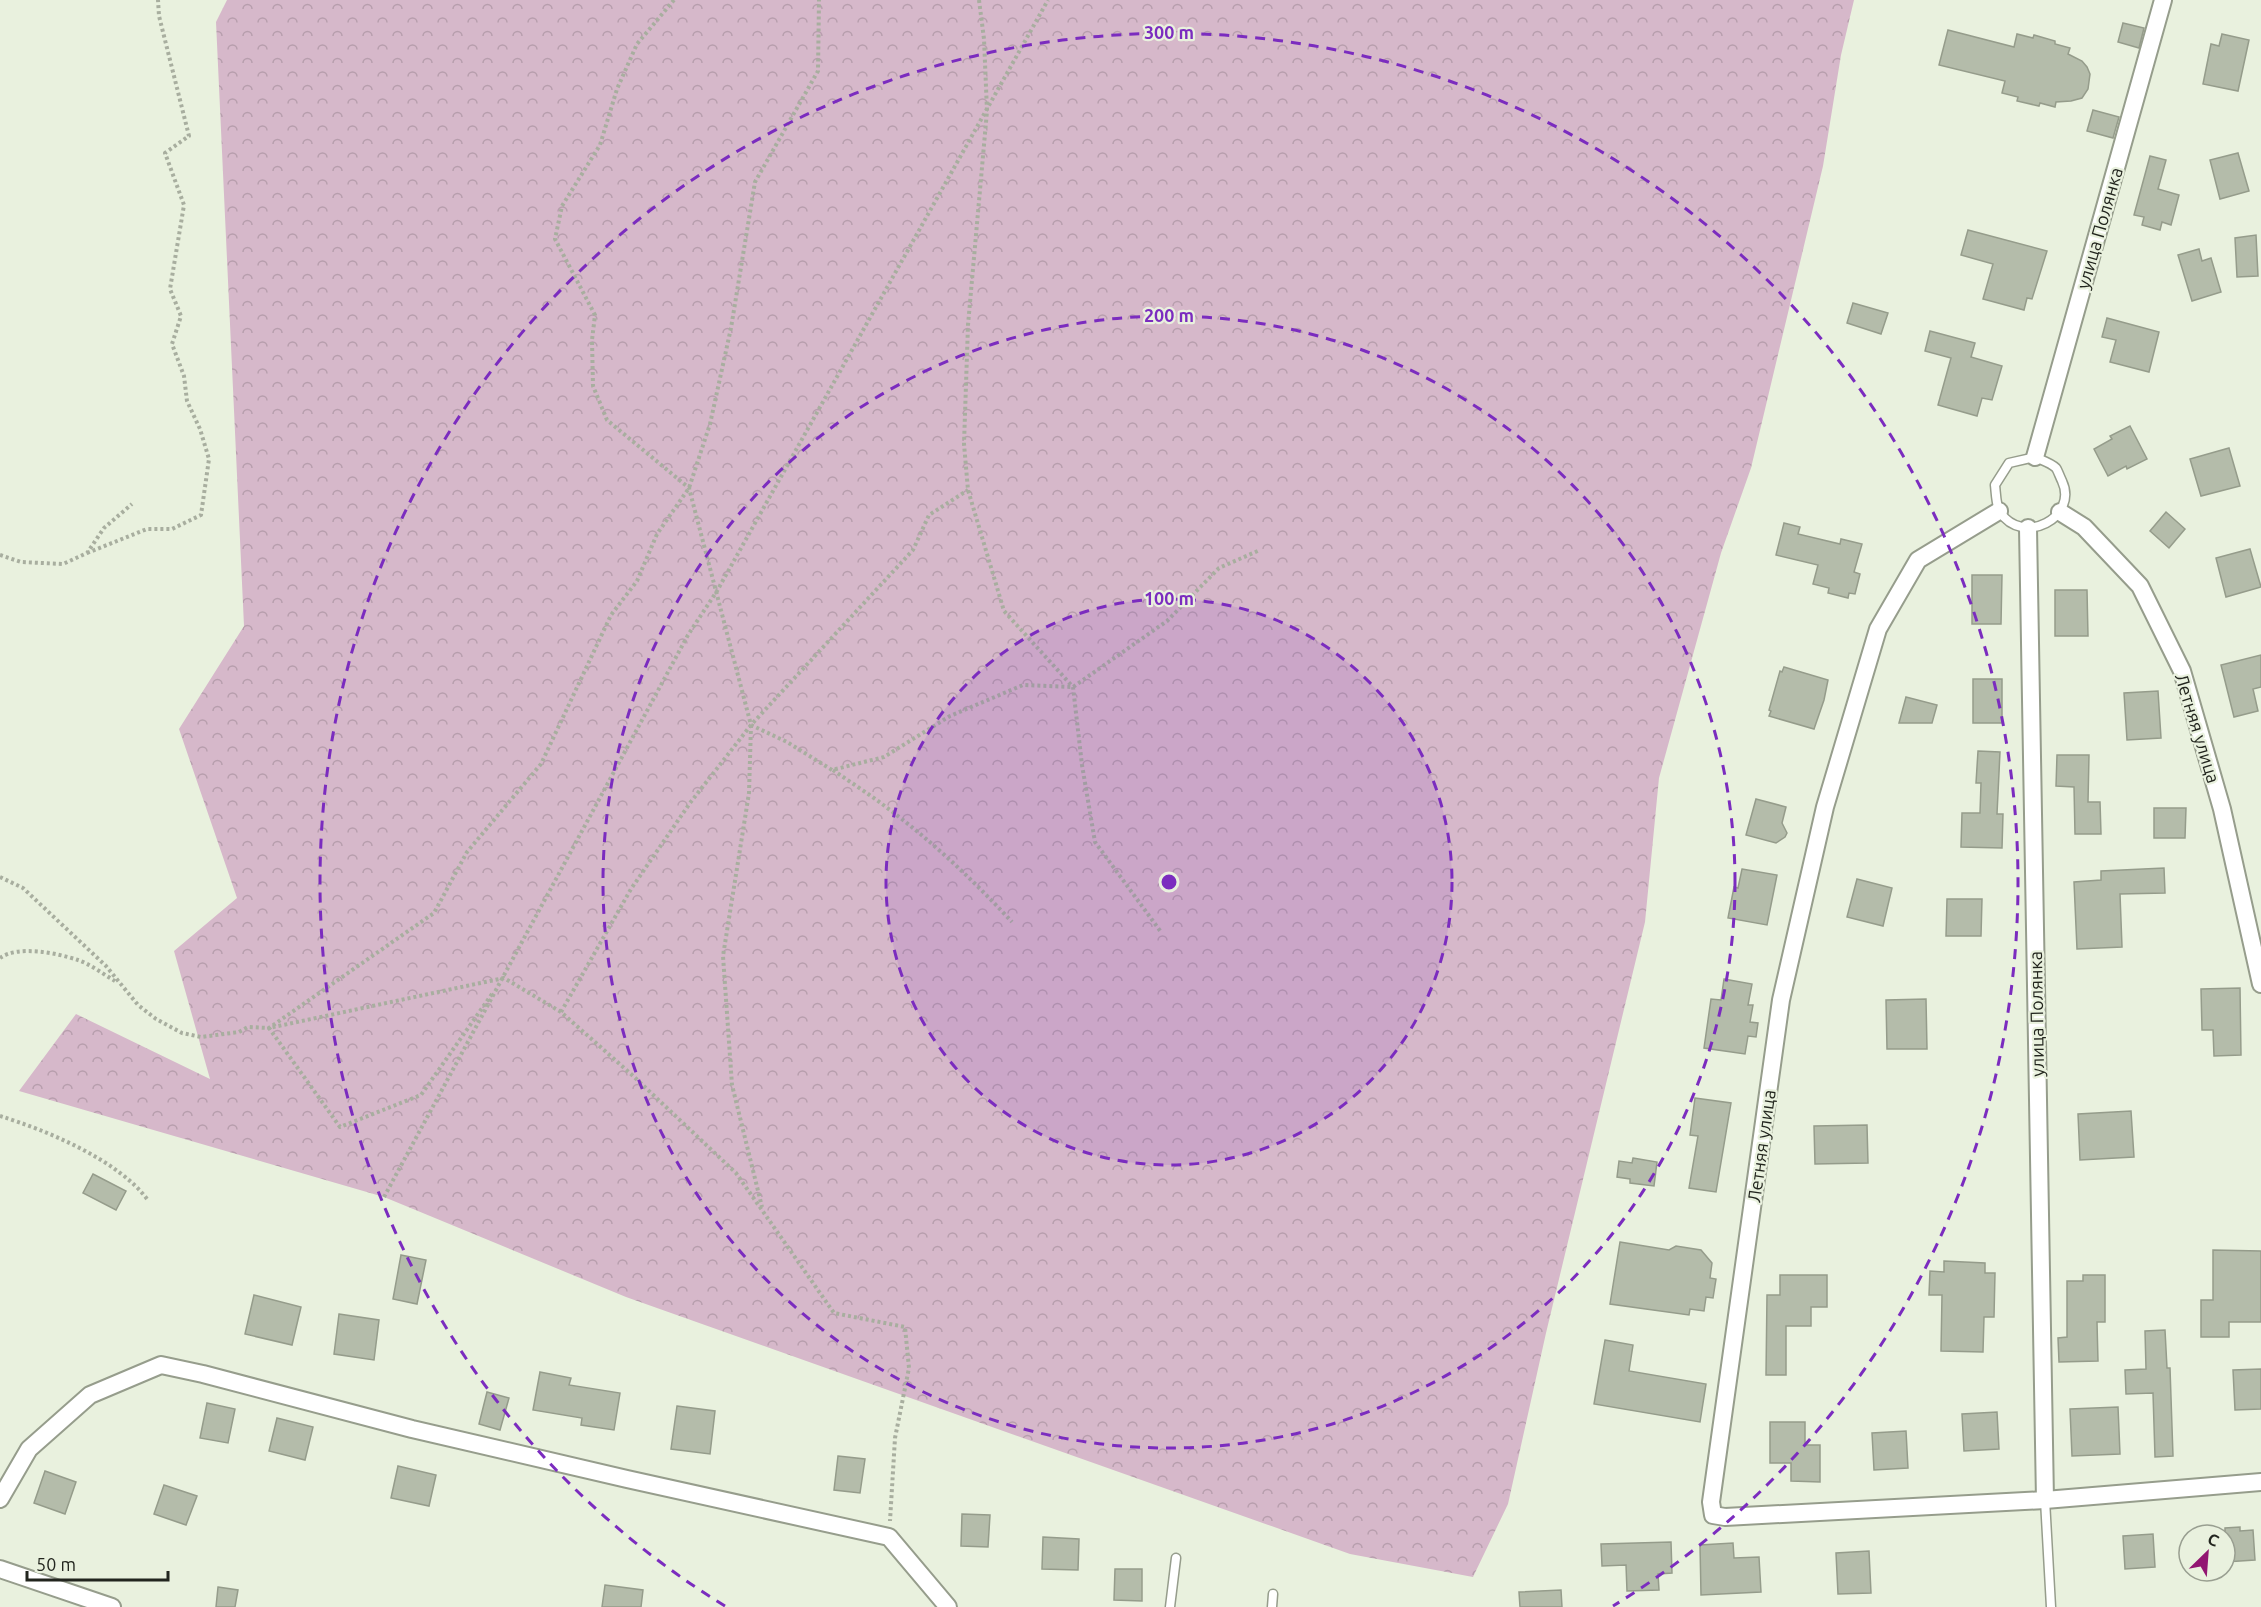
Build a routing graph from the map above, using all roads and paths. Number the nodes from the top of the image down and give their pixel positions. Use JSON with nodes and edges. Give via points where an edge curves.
{"nodes":[{"id":1,"x":158,"y":0,"type":"edge"},
{"id":2,"x":674,"y":0,"type":"edge"},
{"id":3,"x":819,"y":0,"type":"edge"},
{"id":4,"x":979,"y":0,"type":"edge"},
{"id":5,"x":1048,"y":0,"type":"edge"},
{"id":6,"x":2163,"y":0,"type":"edge"},
{"id":7,"x":987,"y":111,"type":"junction"},
{"id":8,"x":2035,"y":457,"type":"junction"},
{"id":9,"x":689,"y":488,"type":"junction"},
{"id":10,"x":968,"y":490,"type":"junction"},
{"id":11,"x":132,"y":504,"type":"dead end"},
{"id":12,"x":1999,"y":511,"type":"junction"},
{"id":13,"x":2060,"y":512,"type":"junction"},
{"id":14,"x":2028,"y":528,"type":"junction"},
{"id":15,"x":1260,"y":550,"type":"dead end"},
{"id":16,"x":87,"y":553,"type":"junction"},
{"id":17,"x":0,"y":555,"type":"edge"},
{"id":18,"x":717,"y":591,"type":"junction"},
{"id":19,"x":1073,"y":687,"type":"junction"},
{"id":20,"x":751,"y":725,"type":"junction"},
{"id":21,"x":832,"y":770,"type":"junction"},
{"id":22,"x":0,"y":877,"type":"edge"},
{"id":23,"x":1012,"y":922,"type":"dead end"},
{"id":24,"x":1161,"y":932,"type":"dead end"},
{"id":25,"x":0,"y":958,"type":"edge"},
{"id":26,"x":504,"y":978,"type":"junction"},
{"id":27,"x":118,"y":983,"type":"junction"},
{"id":28,"x":2261,"y":984,"type":"edge"},
{"id":29,"x":561,"y":1012,"type":"junction"},
{"id":30,"x":269,"y":1028,"type":"junction"},
{"id":31,"x":0,"y":1116,"type":"edge"},
{"id":32,"x":384,"y":1197,"type":"dead end"},
{"id":33,"x":147,"y":1199,"type":"dead end"},
{"id":34,"x":763,"y":1211,"type":"junction"},
{"id":35,"x":2261,"y":1482,"type":"edge"},
{"id":36,"x":0,"y":1499,"type":"edge"},
{"id":37,"x":2045,"y":1500,"type":"junction"},
{"id":38,"x":889,"y":1537,"type":"junction"},
{"id":39,"x":1176,"y":1558,"type":"dead end"},
{"id":40,"x":0,"y":1569,"type":"edge"},
{"id":41,"x":1273,"y":1594,"type":"dead end"},
{"id":42,"x":112,"y":1607,"type":"edge"},
{"id":43,"x":948,"y":1607,"type":"edge"},
{"id":44,"x":1170,"y":1607,"type":"edge"},
{"id":45,"x":1272,"y":1607,"type":"edge"},
{"id":46,"x":2051,"y":1607,"type":"edge"}],
"edges":[{"from":1,"to":16,"type":"path","via":[[189,136],[165,153],[184,205],[170,289],[181,316],[172,345],[184,376],[187,401],[209,459],[201,515],[172,530],[147,529]]},
{"from":2,"to":9,"type":"path","via":[[637,44],[617,89],[600,145],[562,206],[555,238],[595,315],[593,386],[607,420]]},
{"from":3,"to":9,"type":"path","via":[[818,71],[755,182],[731,328],[710,424]]},
{"from":4,"to":7,"type":"path"},
{"from":5,"to":7,"type":"path"},
{"from":6,"to":8,"type":"street","name":"улица Полянка"},
{"from":7,"to":10,"type":"path","via":[[968,325],[964,444]]},
{"from":7,"to":18,"type":"path"},
{"from":8,"to":12,"type":"lane","via":[[2009,463],[1995,485]]},
{"from":8,"to":13,"type":"lane","via":[[2056,468],[2061,478],[2065,489]]},
{"from":9,"to":18,"type":"path"},
{"from":9,"to":30,"type":"path","via":[[657,534],[637,581],[611,615],[542,765],[467,852],[434,913]]},
{"from":10,"to":19,"type":"path","via":[[1004,611]]},
{"from":10,"to":20,"type":"path","via":[[929,515],[913,550]]},
{"from":11,"to":16,"type":"path","via":[[104,528]]},
{"from":12,"to":14,"type":"lane","via":[[2011,523]]},
{"from":12,"to":37,"type":"street","name":"Летняя улица","via":[[1918,560],[1878,629],[1825,807],[1781,1000],[1711,1502],[1713,1515],[1725,1517]]},
{"from":13,"to":14,"type":"lane","via":[[2046,524]]},
{"from":13,"to":28,"type":"street","name":"Летняя улица","via":[[2084,527],[2140,586],[2182,671],[2222,809]]},
{"from":14,"to":37,"type":"street","name":"улица Полянка"},
{"from":15,"to":19,"type":"path","via":[[1219,568],[1167,621]]},
{"from":16,"to":17,"type":"path","via":[[63,564],[21,562]]},
{"from":18,"to":20,"type":"path"},
{"from":18,"to":26,"type":"path","via":[[688,635]]},
{"from":19,"to":21,"type":"path","via":[[1023,685],[950,716],[884,757]]},
{"from":19,"to":24,"type":"path","via":[[1095,842]]},
{"from":20,"to":21,"type":"path"},
{"from":20,"to":29,"type":"path","via":[[690,803],[631,889]]},
{"from":20,"to":34,"type":"path","via":[[749,793],[723,956],[732,1085]]},
{"from":21,"to":23,"type":"path","via":[[921,835],[970,877]]},
{"from":22,"to":27,"type":"path","via":[[23,888],[106,966]]},
{"from":25,"to":27,"type":"path","via":[[6,953],[39,951],[79,960]]},
{"from":26,"to":29,"type":"path"},
{"from":26,"to":30,"type":"path"},
{"from":26,"to":30,"type":"path","via":[[421,1095],[340,1127]]},
{"from":26,"to":32,"type":"path"},
{"from":27,"to":30,"type":"path","via":[[156,1019],[182,1033],[201,1037],[239,1032],[248,1027]]},
{"from":29,"to":34,"type":"path","via":[[736,1173]]},
{"from":31,"to":33,"type":"path","via":[[80,1147],[140,1189]]},
{"from":34,"to":38,"type":"path","via":[[834,1312],[905,1327],[909,1368],[895,1438]]},
{"from":35,"to":37,"type":"street"},
{"from":36,"to":38,"type":"street","via":[[29,1449],[90,1395],[161,1365],[412,1429]]},
{"from":37,"to":46,"type":"lane"},
{"from":38,"to":43,"type":"street"},
{"from":39,"to":44,"type":"lane"},
{"from":40,"to":42,"type":"street"},
{"from":41,"to":45,"type":"lane"}]}
